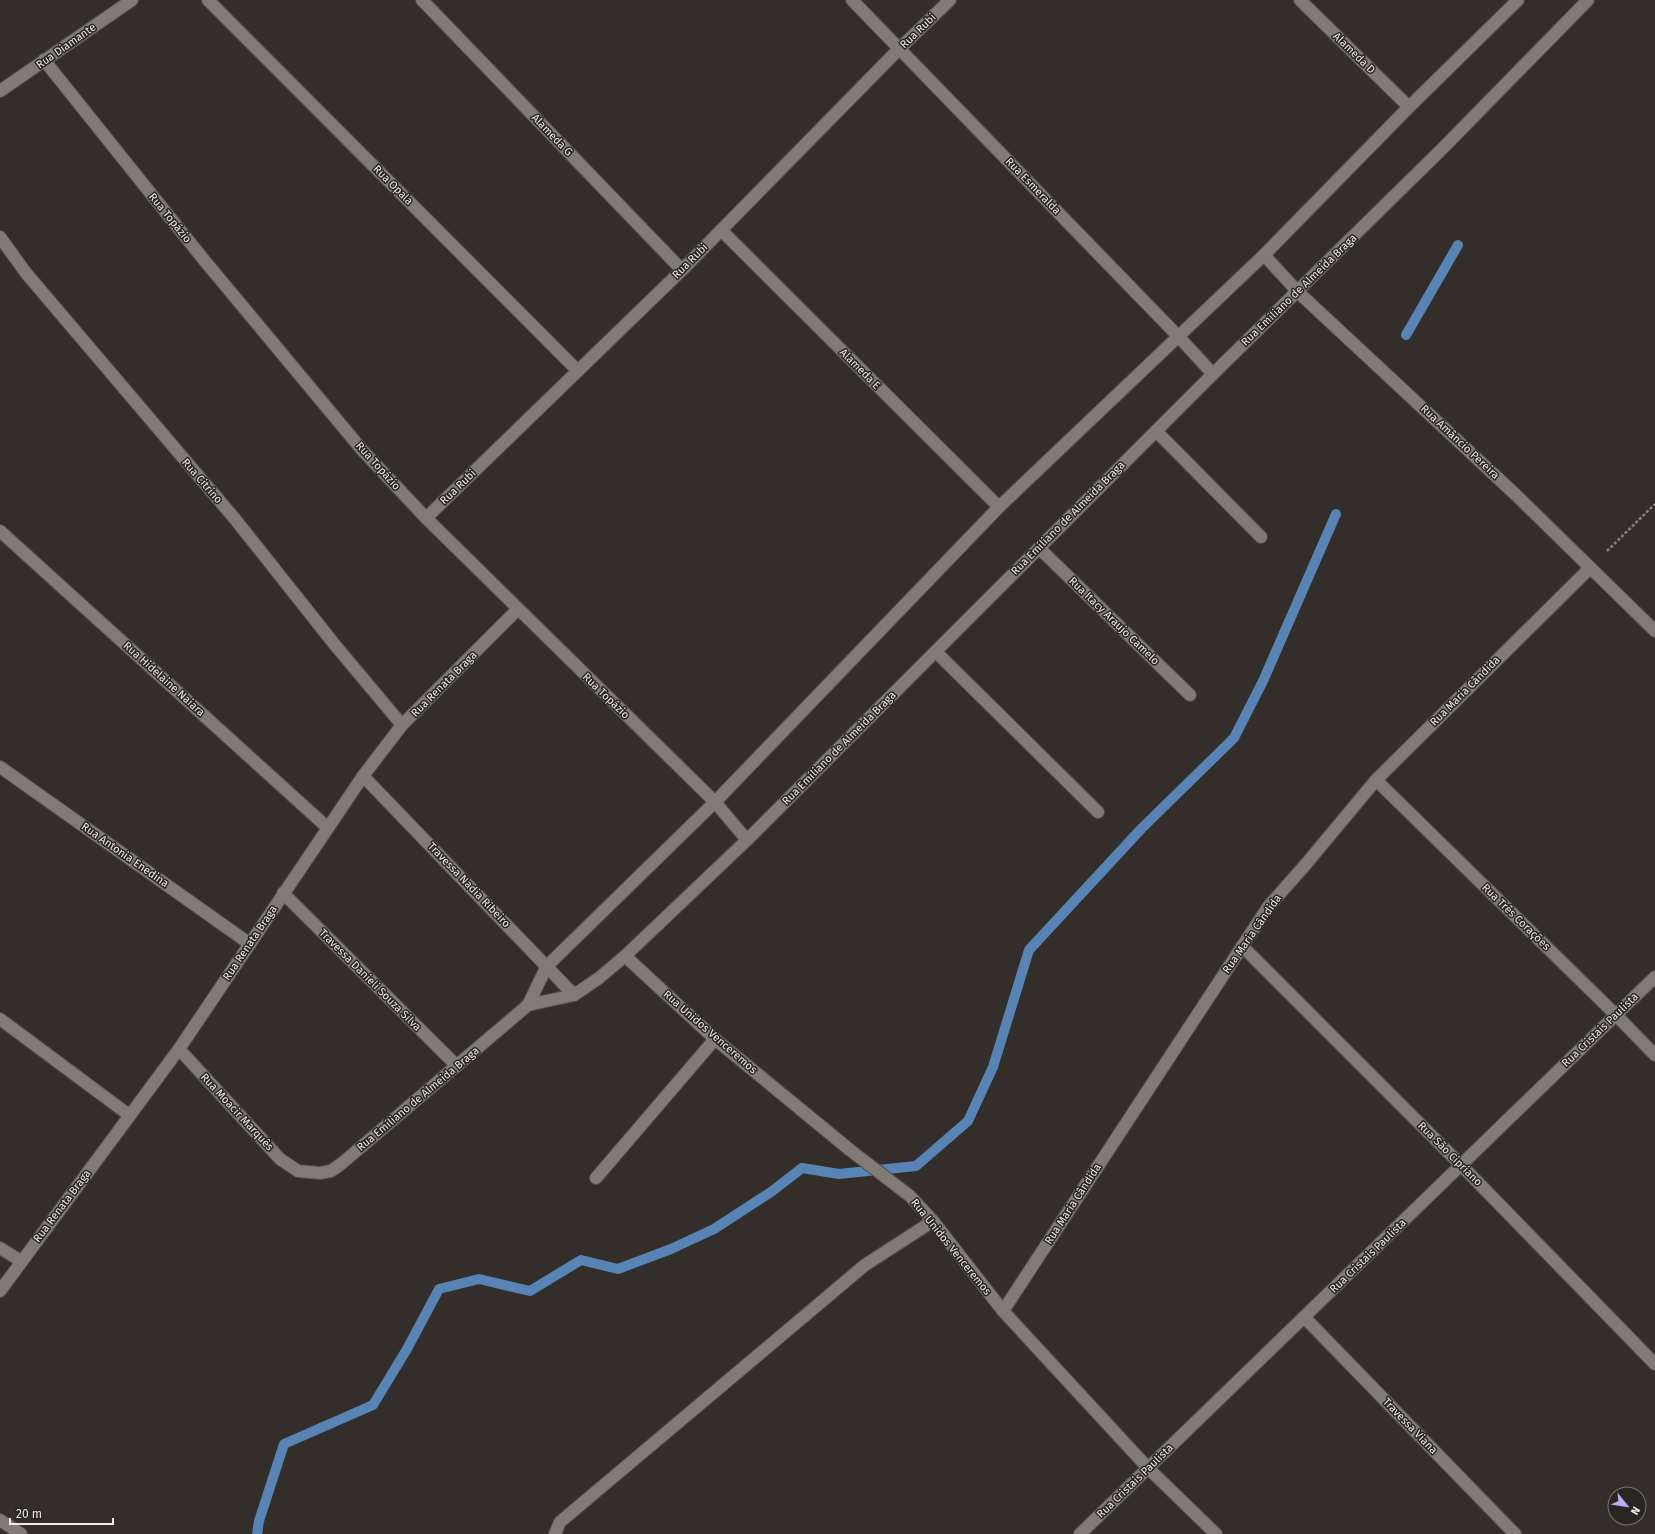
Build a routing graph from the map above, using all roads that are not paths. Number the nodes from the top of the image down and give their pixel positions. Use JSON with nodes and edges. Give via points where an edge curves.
{"nodes":[{"id":1,"x":132,"y":0,"type":"edge"},
{"id":2,"x":208,"y":0,"type":"edge"},
{"id":3,"x":422,"y":0,"type":"edge"},
{"id":4,"x":852,"y":0,"type":"edge"},
{"id":5,"x":950,"y":0,"type":"edge"},
{"id":6,"x":1300,"y":0,"type":"edge"},
{"id":7,"x":1518,"y":0,"type":"edge"},
{"id":8,"x":1588,"y":0,"type":"edge"},
{"id":9,"x":899,"y":49,"type":"junction"},
{"id":10,"x":44,"y":60,"type":"junction"},
{"id":11,"x":0,"y":91,"type":"edge"},
{"id":12,"x":1409,"y":107,"type":"junction"},
{"id":13,"x":721,"y":230,"type":"junction"},
{"id":14,"x":0,"y":237,"type":"edge"},
{"id":15,"x":1264,"y":255,"type":"junction"},
{"id":16,"x":682,"y":270,"type":"junction"},
{"id":17,"x":1298,"y":292,"type":"junction"},
{"id":18,"x":1178,"y":335,"type":"junction"},
{"id":19,"x":578,"y":371,"type":"junction"},
{"id":20,"x":1213,"y":374,"type":"junction"},
{"id":21,"x":1156,"y":431,"type":"junction"},
{"id":22,"x":999,"y":507,"type":"junction"},
{"id":23,"x":426,"y":518,"type":"junction"},
{"id":24,"x":0,"y":531,"type":"edge"},
{"id":25,"x":1261,"y":538,"type":"dead end"},
{"id":26,"x":1039,"y":548,"type":"junction"},
{"id":27,"x":1590,"y":568,"type":"junction"},
{"id":28,"x":518,"y":609,"type":"junction"},
{"id":29,"x":1655,"y":631,"type":"edge"},
{"id":30,"x":936,"y":652,"type":"junction"},
{"id":31,"x":1190,"y":695,"type":"dead end"},
{"id":32,"x":402,"y":725,"type":"junction"},
{"id":33,"x":0,"y":767,"type":"edge"},
{"id":34,"x":363,"y":776,"type":"junction"},
{"id":35,"x":1376,"y":780,"type":"junction"},
{"id":36,"x":715,"y":802,"type":"junction"},
{"id":37,"x":1098,"y":812,"type":"dead end"},
{"id":38,"x":328,"y":828,"type":"junction"},
{"id":39,"x":747,"y":840,"type":"junction"},
{"id":40,"x":283,"y":894,"type":"junction"},
{"id":41,"x":250,"y":944,"type":"junction"},
{"id":42,"x":1242,"y":946,"type":"junction"},
{"id":43,"x":625,"y":956,"type":"junction"},
{"id":44,"x":547,"y":966,"type":"junction"},
{"id":45,"x":1655,"y":977,"type":"edge"},
{"id":46,"x":574,"y":995,"type":"junction"},
{"id":47,"x":528,"y":1006,"type":"junction"},
{"id":48,"x":1616,"y":1015,"type":"junction"},
{"id":49,"x":0,"y":1019,"type":"edge"},
{"id":50,"x":715,"y":1039,"type":"junction"},
{"id":51,"x":179,"y":1049,"type":"junction"},
{"id":52,"x":1655,"y":1055,"type":"edge"},
{"id":53,"x":457,"y":1066,"type":"junction"},
{"id":54,"x":129,"y":1116,"type":"junction"},
{"id":55,"x":1462,"y":1165,"type":"junction"},
{"id":56,"x":298,"y":1171,"type":"joint"},
{"id":57,"x":596,"y":1178,"type":"dead end"},
{"id":58,"x":933,"y":1221,"type":"junction"},
{"id":59,"x":0,"y":1248,"type":"edge"},
{"id":60,"x":21,"y":1262,"type":"junction"},
{"id":61,"x":0,"y":1291,"type":"edge"},
{"id":62,"x":1003,"y":1311,"type":"junction"},
{"id":63,"x":1304,"y":1317,"type":"junction"},
{"id":64,"x":1655,"y":1364,"type":"edge"},
{"id":65,"x":1148,"y":1468,"type":"junction"},
{"id":66,"x":0,"y":1520,"type":"edge"},
{"id":67,"x":21,"y":1534,"type":"edge"},
{"id":68,"x":555,"y":1534,"type":"edge"},
{"id":69,"x":1080,"y":1534,"type":"edge"},
{"id":70,"x":1216,"y":1534,"type":"edge"},
{"id":71,"x":1515,"y":1534,"type":"edge"}],
"edges":[{"from":1,"to":10,"type":"street","name":"Rua Diamante"},
{"from":2,"to":19,"type":"street","name":"Rua Opala"},
{"from":3,"to":16,"type":"street","name":"Alameda G"},
{"from":4,"to":9,"type":"street","name":"Rua Esmeralda"},
{"from":5,"to":9,"type":"street","name":"Rua Rubi"},
{"from":6,"to":12,"type":"street","name":"Alameda D"},
{"from":7,"to":12,"type":"street","name":"Rua Emíliano de Almeida Braga"},
{"from":8,"to":17,"type":"street","name":"Rua Emíliano de Almeida Braga","via":[[1444,148]]},
{"from":9,"to":13,"type":"street","name":"Rua Rubi"},
{"from":9,"to":18,"type":"street","name":"Rua Esmeralda"},
{"from":10,"to":11,"type":"street","name":"Rua Diamante"},
{"from":10,"to":23,"type":"street","name":"Rua Topázio","via":[[284,357],[363,451]]},
{"from":12,"to":15,"type":"street","name":"Rua Emíliano de Almeida Braga"},
{"from":13,"to":16,"type":"street","name":"Rua Rubi"},
{"from":13,"to":22,"type":"street","name":"Alameda E"},
{"from":14,"to":32,"type":"street","name":"Rua Citrino","via":[[26,273],[235,519]]},
{"from":15,"to":17,"type":"street","name":"Rua Amâncio Pereira"},
{"from":15,"to":18,"type":"street","name":"Rua Emíliano de Almeida Braga"},
{"from":16,"to":19,"type":"street","name":"Rua Rubi"},
{"from":17,"to":20,"type":"street","name":"Rua Emíliano de Almeida Braga"},
{"from":17,"to":27,"type":"street","name":"Rua Amâncio Pereira","via":[[1510,489]]},
{"from":18,"to":20,"type":"street","name":"Rua Esmeralda"},
{"from":18,"to":22,"type":"street","name":"Rua Emíliano de Almeida Braga"},
{"from":19,"to":23,"type":"street","name":"Rua Rubi"},
{"from":20,"to":21,"type":"street","name":"Rua Emíliano de Almeida Braga"},
{"from":21,"to":25,"type":"street"},
{"from":21,"to":26,"type":"street","name":"Rua Emíliano de Almeida Braga"},
{"from":22,"to":36,"type":"street","name":"Rua Emíliano de Almeida Braga"},
{"from":23,"to":28,"type":"street","name":"Rua Topázio"},
{"from":24,"to":38,"type":"street","name":"Rua Hidelaine Naiara"},
{"from":26,"to":30,"type":"street","name":"Rua Emíliano de Almeida Braga"},
{"from":26,"to":31,"type":"street","name":"Rua Itacy Araujo Camelo"},
{"from":27,"to":29,"type":"street","name":"Rua Amâncio Pereira"},
{"from":27,"to":35,"type":"street","name":"Rua Maria Cândida"},
{"from":28,"to":32,"type":"street","name":"Rua Renata Braga"},
{"from":28,"to":36,"type":"street","name":"Rua Topázio"},
{"from":30,"to":37,"type":"street"},
{"from":30,"to":39,"type":"street","name":"Rua Emíliano de Almeida Braga"},
{"from":32,"to":34,"type":"street","name":"Rua Renata Braga"},
{"from":33,"to":41,"type":"street","name":"Rua Antonia Enedina"},
{"from":34,"to":38,"type":"street","name":"Rua Renata Braga"},
{"from":34,"to":44,"type":"street","name":"Travessa Nadia Ribeiro"},
{"from":35,"to":42,"type":"street","name":"Rua Maria Cândida","via":[[1268,907]]},
{"from":35,"to":48,"type":"street","name":"Rua Três Corações"},
{"from":36,"to":39,"type":"street","name":"Rua Topázio"},
{"from":36,"to":44,"type":"street","name":"Rua Emíliano de Almeida Braga"},
{"from":38,"to":40,"type":"street","name":"Rua Renata Braga"},
{"from":39,"to":43,"type":"street","name":"Rua Emíliano de Almeida Braga"},
{"from":40,"to":41,"type":"street","name":"Rua Renata Braga"},
{"from":40,"to":53,"type":"street","name":"Travessa Danieli Souza Silva"},
{"from":41,"to":51,"type":"street","name":"Rua Renata Braga"},
{"from":42,"to":55,"type":"street","name":"Rua São Cipriano"},
{"from":42,"to":62,"type":"street","name":"Rua Maria Cândida"},
{"from":43,"to":46,"type":"street","name":"Rua Emíliano de Almeida Braga"},
{"from":43,"to":50,"type":"street","name":"Rua Unidos Venceremos"},
{"from":44,"to":46,"type":"street","name":"Travessa Nadia Ribeiro"},
{"from":44,"to":47,"type":"street","name":"Rua Emíliano de Almeida Braga"},
{"from":45,"to":48,"type":"street","name":"Rua Cristais Paulista"},
{"from":46,"to":47,"type":"street","name":"Rua Emíliano de Almeida Braga"},
{"from":47,"to":53,"type":"street","name":"Rua Emíliano de Almeida Braga"},
{"from":48,"to":52,"type":"street","name":"Rua Três Corações"},
{"from":48,"to":55,"type":"street","name":"Rua Cristais Paulista"},
{"from":49,"to":54,"type":"street"},
{"from":50,"to":57,"type":"street"},
{"from":50,"to":58,"type":"street","name":"Rua Unidos Venceremos","via":[[910,1196]]},
{"from":51,"to":54,"type":"street","name":"Rua Renata Braga"},
{"from":51,"to":56,"type":"street","name":"Rua Moacir Marquês","via":[[280,1159]]},
{"from":53,"to":56,"type":"street","name":"Rua Emíliano de Almeida Braga","via":[[331,1171]]},
{"from":54,"to":60,"type":"street","name":"Rua Renata Braga"},
{"from":55,"to":63,"type":"street","name":"Rua Cristais Paulista"},
{"from":55,"to":64,"type":"street","name":"Rua São Cipriano"},
{"from":58,"to":62,"type":"street","name":"Rua Unidos Venceremos"},
{"from":58,"to":68,"type":"street","via":[[865,1265],[560,1522]]},
{"from":59,"to":60,"type":"street"},
{"from":60,"to":61,"type":"street","name":"Rua Renata Braga"},
{"from":62,"to":65,"type":"street","name":"Rua Unidos Venceremos"},
{"from":63,"to":65,"type":"street","name":"Rua Cristais Paulista"},
{"from":63,"to":71,"type":"street","name":"Travessa Viana"},
{"from":65,"to":69,"type":"street","name":"Rua Cristais Paulista"},
{"from":65,"to":70,"type":"street","name":"Rua Unidos Venceremos"},
{"from":66,"to":67,"type":"street"}]}
